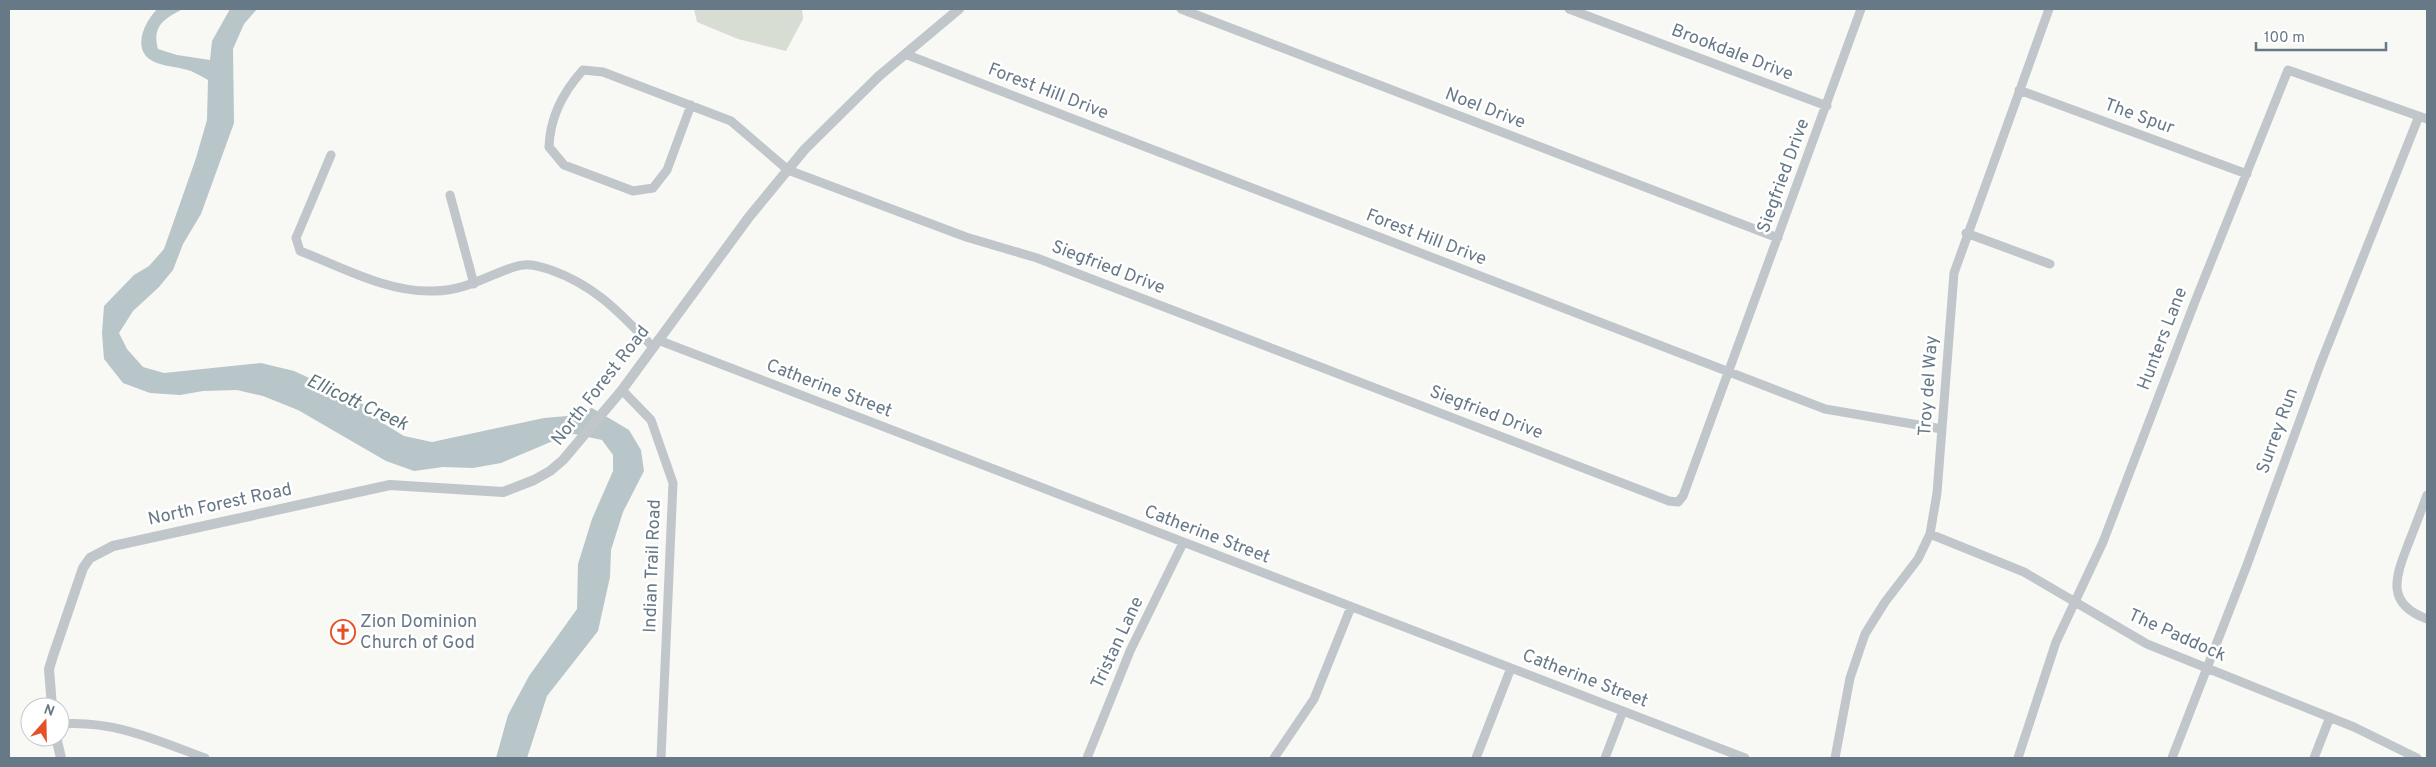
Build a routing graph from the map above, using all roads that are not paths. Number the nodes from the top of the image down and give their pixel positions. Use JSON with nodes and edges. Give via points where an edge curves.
{"nodes":[{"id":1,"x":959,"y":9,"type":"edge"},
{"id":2,"x":1181,"y":9,"type":"edge"},
{"id":3,"x":1569,"y":9,"type":"edge"},
{"id":4,"x":1861,"y":9,"type":"edge"},
{"id":5,"x":2049,"y":9,"type":"edge"},
{"id":6,"x":905,"y":54,"type":"junction"},
{"id":7,"x":2019,"y":90,"type":"junction"},
{"id":8,"x":691,"y":105,"type":"junction"},
{"id":9,"x":1827,"y":106,"type":"junction"},
{"id":10,"x":2423,"y":118,"type":"edge"},
{"id":11,"x":331,"y":155,"type":"dead end"},
{"id":12,"x":788,"y":170,"type":"junction"},
{"id":13,"x":2247,"y":174,"type":"junction"},
{"id":14,"x":450,"y":194,"type":"dead end"},
{"id":15,"x":1966,"y":233,"type":"junction"},
{"id":16,"x":1778,"y":238,"type":"junction"},
{"id":17,"x":2050,"y":264,"type":"dead end"},
{"id":18,"x":474,"y":284,"type":"junction"},
{"id":19,"x":655,"y":344,"type":"junction"},
{"id":20,"x":1728,"y":372,"type":"junction"},
{"id":21,"x":622,"y":390,"type":"junction"},
{"id":22,"x":1942,"y":429,"type":"junction"},
{"id":23,"x":2427,"y":495,"type":"edge"},
{"id":24,"x":1930,"y":534,"type":"junction"},
{"id":25,"x":1183,"y":542,"type":"junction"},
{"id":26,"x":2074,"y":601,"type":"junction"},
{"id":27,"x":1352,"y":607,"type":"junction"},
{"id":28,"x":2427,"y":619,"type":"edge"},
{"id":29,"x":1511,"y":668,"type":"junction"},
{"id":30,"x":2208,"y":668,"type":"junction"},
{"id":31,"x":51,"y":697,"type":"edge"},
{"id":32,"x":1623,"y":711,"type":"junction"},
{"id":33,"x":2330,"y":717,"type":"junction"},
{"id":34,"x":70,"y":724,"type":"edge"},
{"id":35,"x":205,"y":758,"type":"edge"},
{"id":36,"x":661,"y":758,"type":"edge"},
{"id":37,"x":1087,"y":758,"type":"edge"},
{"id":38,"x":1274,"y":758,"type":"edge"},
{"id":39,"x":1476,"y":758,"type":"edge"},
{"id":40,"x":1605,"y":758,"type":"edge"},
{"id":41,"x":1746,"y":758,"type":"edge"},
{"id":42,"x":1835,"y":758,"type":"edge"},
{"id":43,"x":2018,"y":758,"type":"edge"},
{"id":44,"x":2172,"y":758,"type":"edge"},
{"id":45,"x":2314,"y":758,"type":"edge"},
{"id":46,"x":2417,"y":758,"type":"edge"}],
"edges":[{"from":1,"to":6,"type":"street","name":"North Forest Road"},
{"from":2,"to":16,"type":"street","name":"Noel Drive"},
{"from":3,"to":9,"type":"street","name":"Brookdale Drive"},
{"from":4,"to":9,"type":"street","name":"Siegfried Drive"},
{"from":5,"to":7,"type":"street","name":"Troy del Way"},
{"from":6,"to":12,"type":"street","name":"North Forest Road","via":[[826,126]]},
{"from":6,"to":20,"type":"street","name":"Forest Hill Drive"},
{"from":7,"to":13,"type":"street","name":"The Spur"},
{"from":7,"to":15,"type":"street","name":"Troy del Way"},
{"from":8,"to":8,"type":"street","via":[[667,170],[653,188],[633,191],[564,165],[549,147],[550,125],[570,85],[583,70],[603,72]]},
{"from":8,"to":12,"type":"street","via":[[731,121]]},
{"from":9,"to":16,"type":"street","name":"Siegfried Drive"},
{"from":10,"to":13,"type":"street","name":"Hunters Lane","via":[[2288,70]]},
{"from":10,"to":30,"type":"street","name":"Surrey Run","via":[[2320,365]]},
{"from":11,"to":18,"type":"street","via":[[296,238],[300,251],[398,288],[434,291]]},
{"from":12,"to":19,"type":"street","name":"North Forest Road"},
{"from":12,"to":20,"type":"street","name":"Siegfried Drive","via":[[966,237],[1037,258],[1669,501],[1678,502],[1683,496]]},
{"from":13,"to":26,"type":"street","name":"Hunters Lane","via":[[2103,542]]},
{"from":14,"to":18,"type":"street"},
{"from":15,"to":17,"type":"street"},
{"from":15,"to":22,"type":"street","name":"Troy del Way","via":[[1954,273]]},
{"from":16,"to":20,"type":"street","name":"Siegfried Drive"},
{"from":18,"to":19,"type":"street","via":[[521,265],[538,266],[581,282]]},
{"from":19,"to":21,"type":"street","name":"North Forest Road"},
{"from":19,"to":25,"type":"street","name":"Catherine Street"},
{"from":20,"to":22,"type":"street","name":"Forest Hill Drive","via":[[1825,409]]},
{"from":21,"to":31,"type":"street","name":"North Forest Road","via":[[575,448],[550,471],[503,492],[390,486],[151,536],[102,550],[83,568],[52,656],[49,669]]},
{"from":21,"to":36,"type":"street","name":"Indian Trail Road","via":[[651,420],[673,483]]},
{"from":22,"to":24,"type":"street","name":"Troy del Way","via":[[1938,493]]},
{"from":23,"to":28,"type":"street","via":[[2398,569],[2396,587],[2402,604]]},
{"from":24,"to":26,"type":"street","name":"The Paddock","via":[[2024,572]]},
{"from":24,"to":42,"type":"street","name":"Troy del Way","via":[[1918,559],[1865,634],[1850,678]]},
{"from":25,"to":27,"type":"street","name":"Catherine Street"},
{"from":25,"to":37,"type":"street","name":"Tristan Lane","via":[[1130,651]]},
{"from":26,"to":30,"type":"street","name":"The Paddock","via":[[2147,644]]},
{"from":26,"to":43,"type":"street","name":"Hunters Lane","via":[[2056,642]]},
{"from":27,"to":29,"type":"street","name":"Catherine Street"},
{"from":27,"to":38,"type":"street","via":[[1314,699]]},
{"from":29,"to":32,"type":"street","name":"Catherine Street"},
{"from":29,"to":39,"type":"street"},
{"from":30,"to":33,"type":"street","name":"The Paddock"},
{"from":30,"to":44,"type":"street","name":"Surrey Run"},
{"from":32,"to":40,"type":"street"},
{"from":32,"to":41,"type":"street","name":"Catherine Street"},
{"from":33,"to":45,"type":"street"},
{"from":33,"to":46,"type":"street","name":"The Paddock"},
{"from":34,"to":35,"type":"street","via":[[116,726]]}]}
